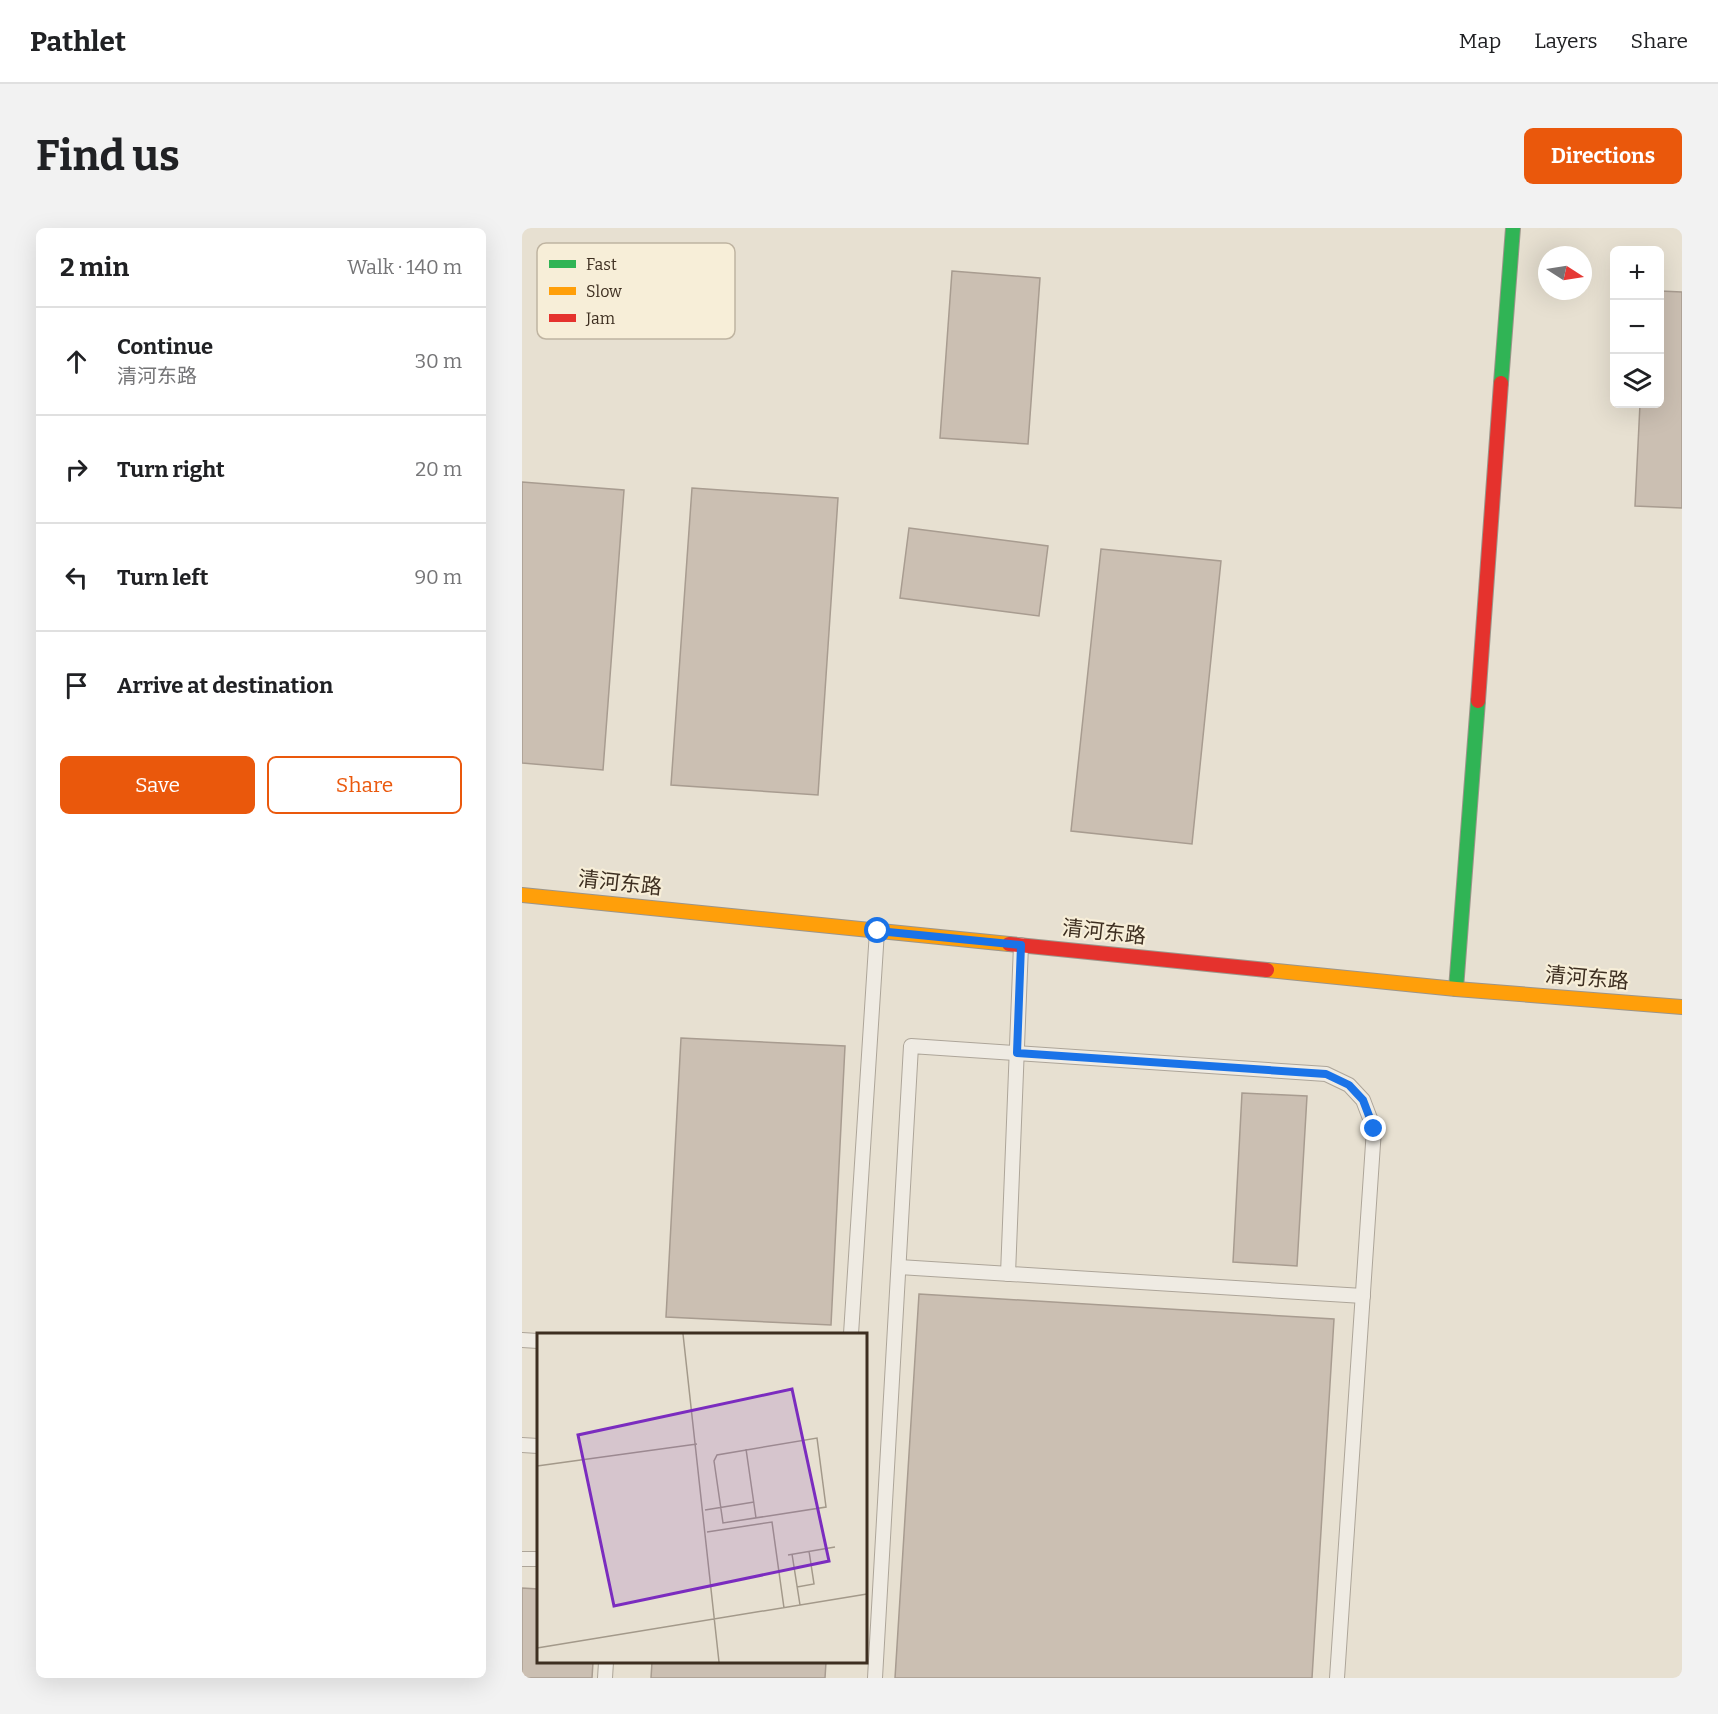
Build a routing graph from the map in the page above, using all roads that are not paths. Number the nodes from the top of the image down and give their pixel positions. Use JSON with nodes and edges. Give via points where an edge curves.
{"nodes":[{"id":1,"x":1513,"y":228,"type":"edge"},
{"id":2,"x":522,"y":895,"type":"edge"},
{"id":3,"x":878,"y":931,"type":"junction"},
{"id":4,"x":1021,"y":945,"type":"junction"},
{"id":5,"x":1456,"y":989,"type":"junction"},
{"id":6,"x":1682,"y":1007,"type":"edge"},
{"id":7,"x":1017,"y":1053,"type":"junction"},
{"id":8,"x":899,"y":1267,"type":"junction"},
{"id":9,"x":1008,"y":1274,"type":"junction"},
{"id":10,"x":1363,"y":1296,"type":"junction"},
{"id":11,"x":851,"y":1333,"type":"edge"},
{"id":12,"x":522,"y":1340,"type":"edge"},
{"id":13,"x":537,"y":1341,"type":"edge"},
{"id":14,"x":522,"y":1445,"type":"edge"},
{"id":15,"x":537,"y":1446,"type":"edge"},
{"id":16,"x":606,"y":1663,"type":"edge"},
{"id":17,"x":605,"y":1678,"type":"edge"},
{"id":18,"x":875,"y":1678,"type":"edge"},
{"id":19,"x":1337,"y":1678,"type":"edge"}],
"edges":[{"from":1,"to":5,"type":"street"},
{"from":2,"to":3,"type":"street","name":"清河东路"},
{"from":3,"to":4,"type":"street","name":"清河东路"},
{"from":3,"to":11,"type":"lane"},
{"from":4,"to":5,"type":"street","name":"清河东路"},
{"from":4,"to":7,"type":"lane"},
{"from":5,"to":6,"type":"street","name":"清河东路"},
{"from":7,"to":8,"type":"lane","via":[[912,1046]]},
{"from":7,"to":9,"type":"lane"},
{"from":7,"to":10,"type":"lane","via":[[1326,1074],[1349,1085],[1363,1100],[1374,1129]]},
{"from":8,"to":9,"type":"lane"},
{"from":8,"to":18,"type":"lane"},
{"from":9,"to":10,"type":"lane"},
{"from":10,"to":19,"type":"lane"},
{"from":12,"to":13,"type":"lane"},
{"from":14,"to":15,"type":"lane"},
{"from":16,"to":17,"type":"lane"}]}
